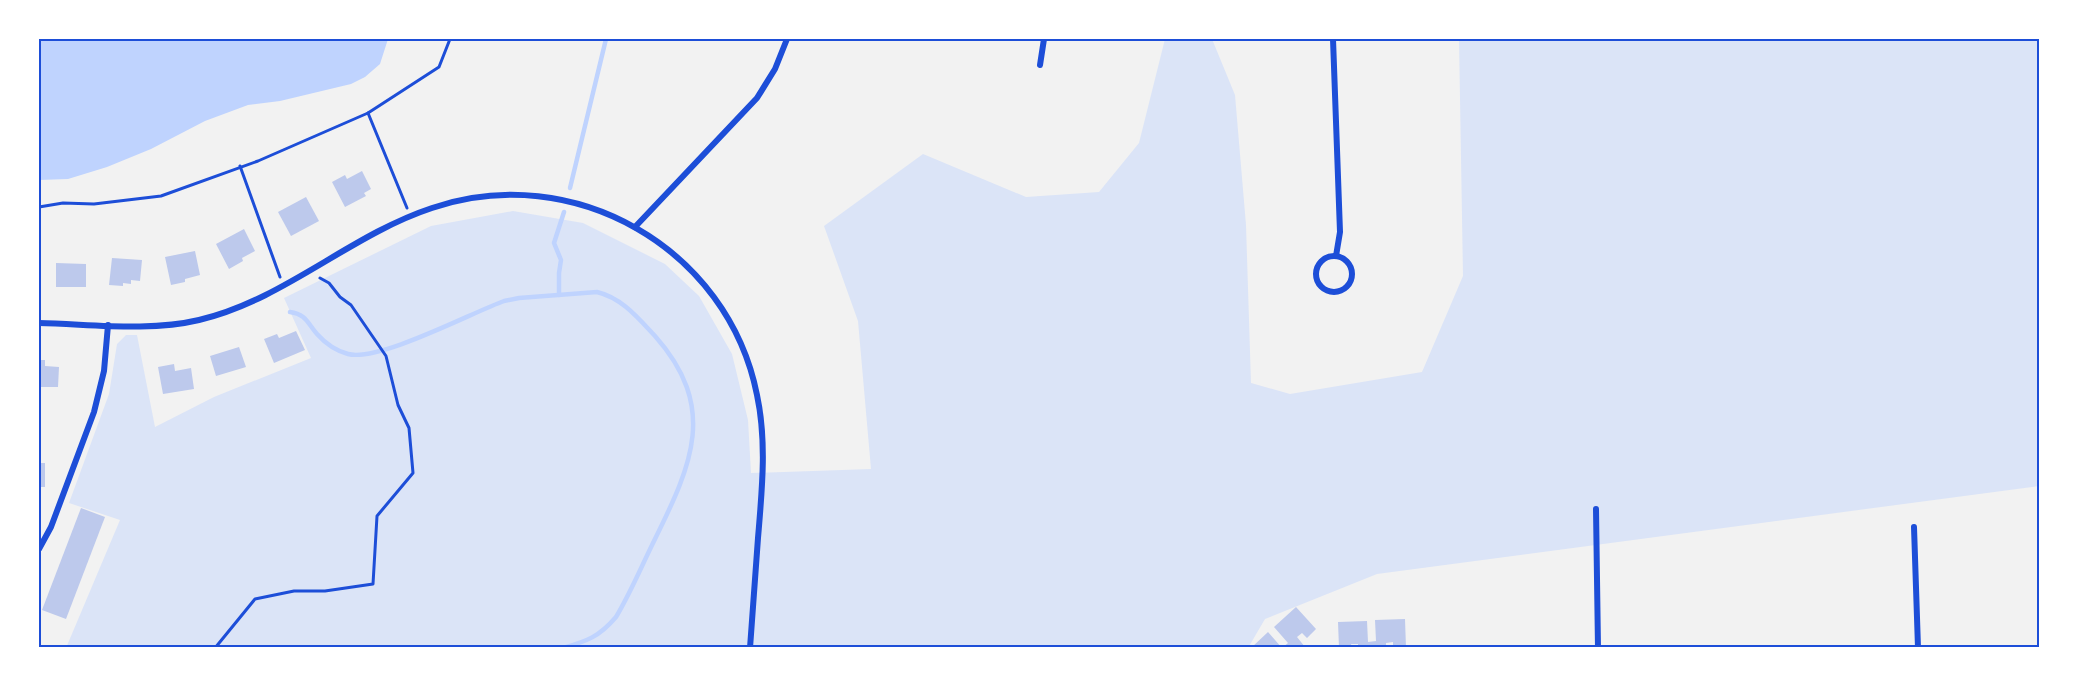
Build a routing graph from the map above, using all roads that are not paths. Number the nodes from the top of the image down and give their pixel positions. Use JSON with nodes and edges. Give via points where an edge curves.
{"nodes":[{"id":1,"x":787,"y":39,"type":"edge"},
{"id":2,"x":1044,"y":39,"type":"edge"},
{"id":3,"x":1333,"y":39,"type":"edge"},
{"id":4,"x":1040,"y":65,"type":"dead end"},
{"id":5,"x":635,"y":227,"type":"junction"},
{"id":6,"x":1336,"y":256,"type":"junction"},
{"id":7,"x":39,"y":323,"type":"edge"},
{"id":8,"x":108,"y":325,"type":"junction"},
{"id":9,"x":1596,"y":509,"type":"dead end"},
{"id":10,"x":1914,"y":527,"type":"dead end"},
{"id":11,"x":39,"y":549,"type":"edge"},
{"id":12,"x":750,"y":648,"type":"edge"},
{"id":13,"x":1598,"y":648,"type":"edge"},
{"id":14,"x":1918,"y":648,"type":"edge"}],
"edges":[{"from":1,"to":5,"type":"street","via":[[757,98]]},
{"from":2,"to":4,"type":"street"},
{"from":3,"to":6,"type":"street","via":[[1340,232]]},
{"from":5,"to":8,"type":"street","via":[[575,202],[537,195],[471,197],[433,207],[376,232],[247,303],[198,320]]},
{"from":5,"to":12,"type":"street","via":[[678,257],[703,283],[729,320],[751,370],[758,396],[763,477]]},
{"from":6,"to":6,"type":"street","via":[[1322,260],[1315,272],[1319,286],[1332,293],[1346,289],[1352,276],[1348,263]]},
{"from":7,"to":8,"type":"street"},
{"from":8,"to":11,"type":"street","via":[[104,371],[94,412]]},
{"from":9,"to":13,"type":"street"},
{"from":10,"to":14,"type":"street"}]}
